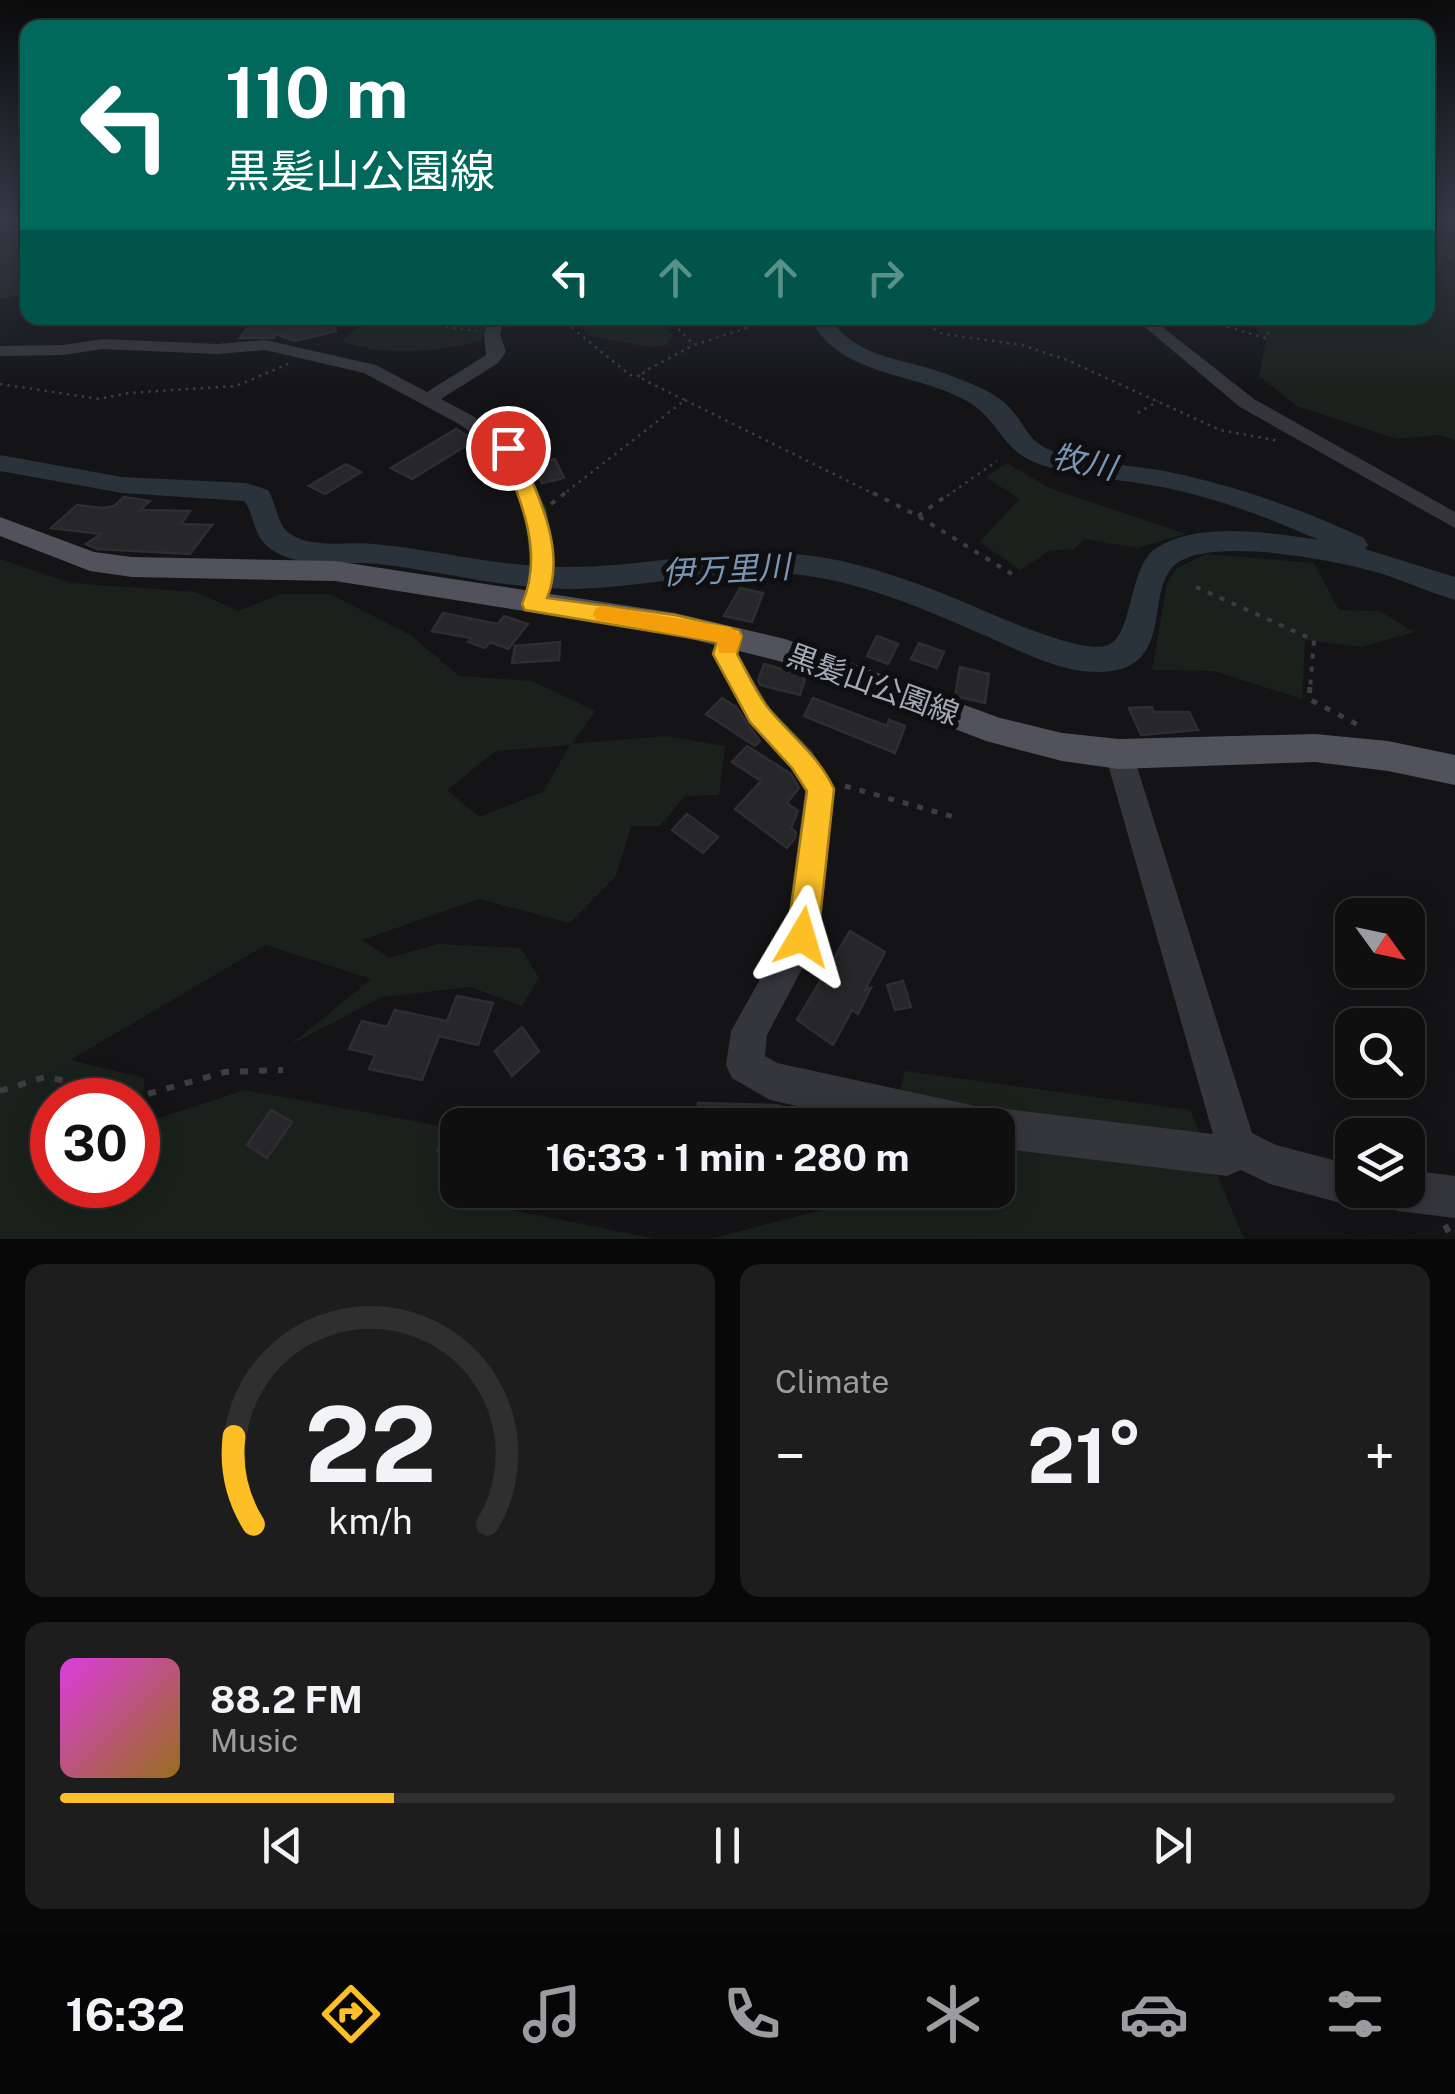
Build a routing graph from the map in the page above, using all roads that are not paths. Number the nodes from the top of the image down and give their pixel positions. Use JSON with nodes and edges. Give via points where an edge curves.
{"nodes":[{"id":1,"x":1151,"y":325,"type":"edge"},
{"id":2,"x":494,"y":326,"type":"edge"},
{"id":3,"x":0,"y":351,"type":"edge"},
{"id":4,"x":426,"y":400,"type":"junction"},
{"id":5,"x":1421,"y":501,"type":"junction"},
{"id":6,"x":1455,"y":505,"type":"edge"},
{"id":7,"x":1455,"y":521,"type":"edge"},
{"id":8,"x":0,"y":526,"type":"edge"},
{"id":9,"x":539,"y":584,"type":"junction"},
{"id":10,"x":730,"y":636,"type":"junction"},
{"id":11,"x":1119,"y":754,"type":"junction"},
{"id":12,"x":1455,"y":770,"type":"edge"},
{"id":13,"x":895,"y":1108,"type":"edge"},
{"id":14,"x":1015,"y":1130,"type":"edge"},
{"id":15,"x":1236,"y":1146,"type":"junction"},
{"id":16,"x":1335,"y":1181,"type":"edge"},
{"id":17,"x":1425,"y":1193,"type":"edge"},
{"id":18,"x":1455,"y":1196,"type":"edge"}],
"edges":[{"from":1,"to":5,"type":"street","via":[[1247,402]]},
{"from":2,"to":4,"type":"street","via":[[492,359]]},
{"from":3,"to":4,"type":"street","via":[[103,344],[288,348],[370,369]]},
{"from":4,"to":9,"type":"street","via":[[508,448],[536,511]]},
{"from":5,"to":6,"type":"street"},
{"from":5,"to":7,"type":"street"},
{"from":8,"to":9,"type":"main road","name":"黒髪山公園線","via":[[90,560],[132,568]]},
{"from":9,"to":10,"type":"main road","name":"黒髪山公園線"},
{"from":10,"to":11,"type":"main road","name":"黒髪山公園線","via":[[998,731]]},
{"from":10,"to":13,"type":"street","via":[[725,654],[759,715],[820,789],[802,937],[749,1031],[745,1065],[770,1080]]},
{"from":11,"to":12,"type":"main road","name":"黒髪山公園線","via":[[1315,748]]},
{"from":11,"to":15,"type":"street"},
{"from":14,"to":15,"type":"street","via":[[1226,1156]]},
{"from":15,"to":16,"type":"street","via":[[1270,1164]]},
{"from":17,"to":18,"type":"street"}]}
